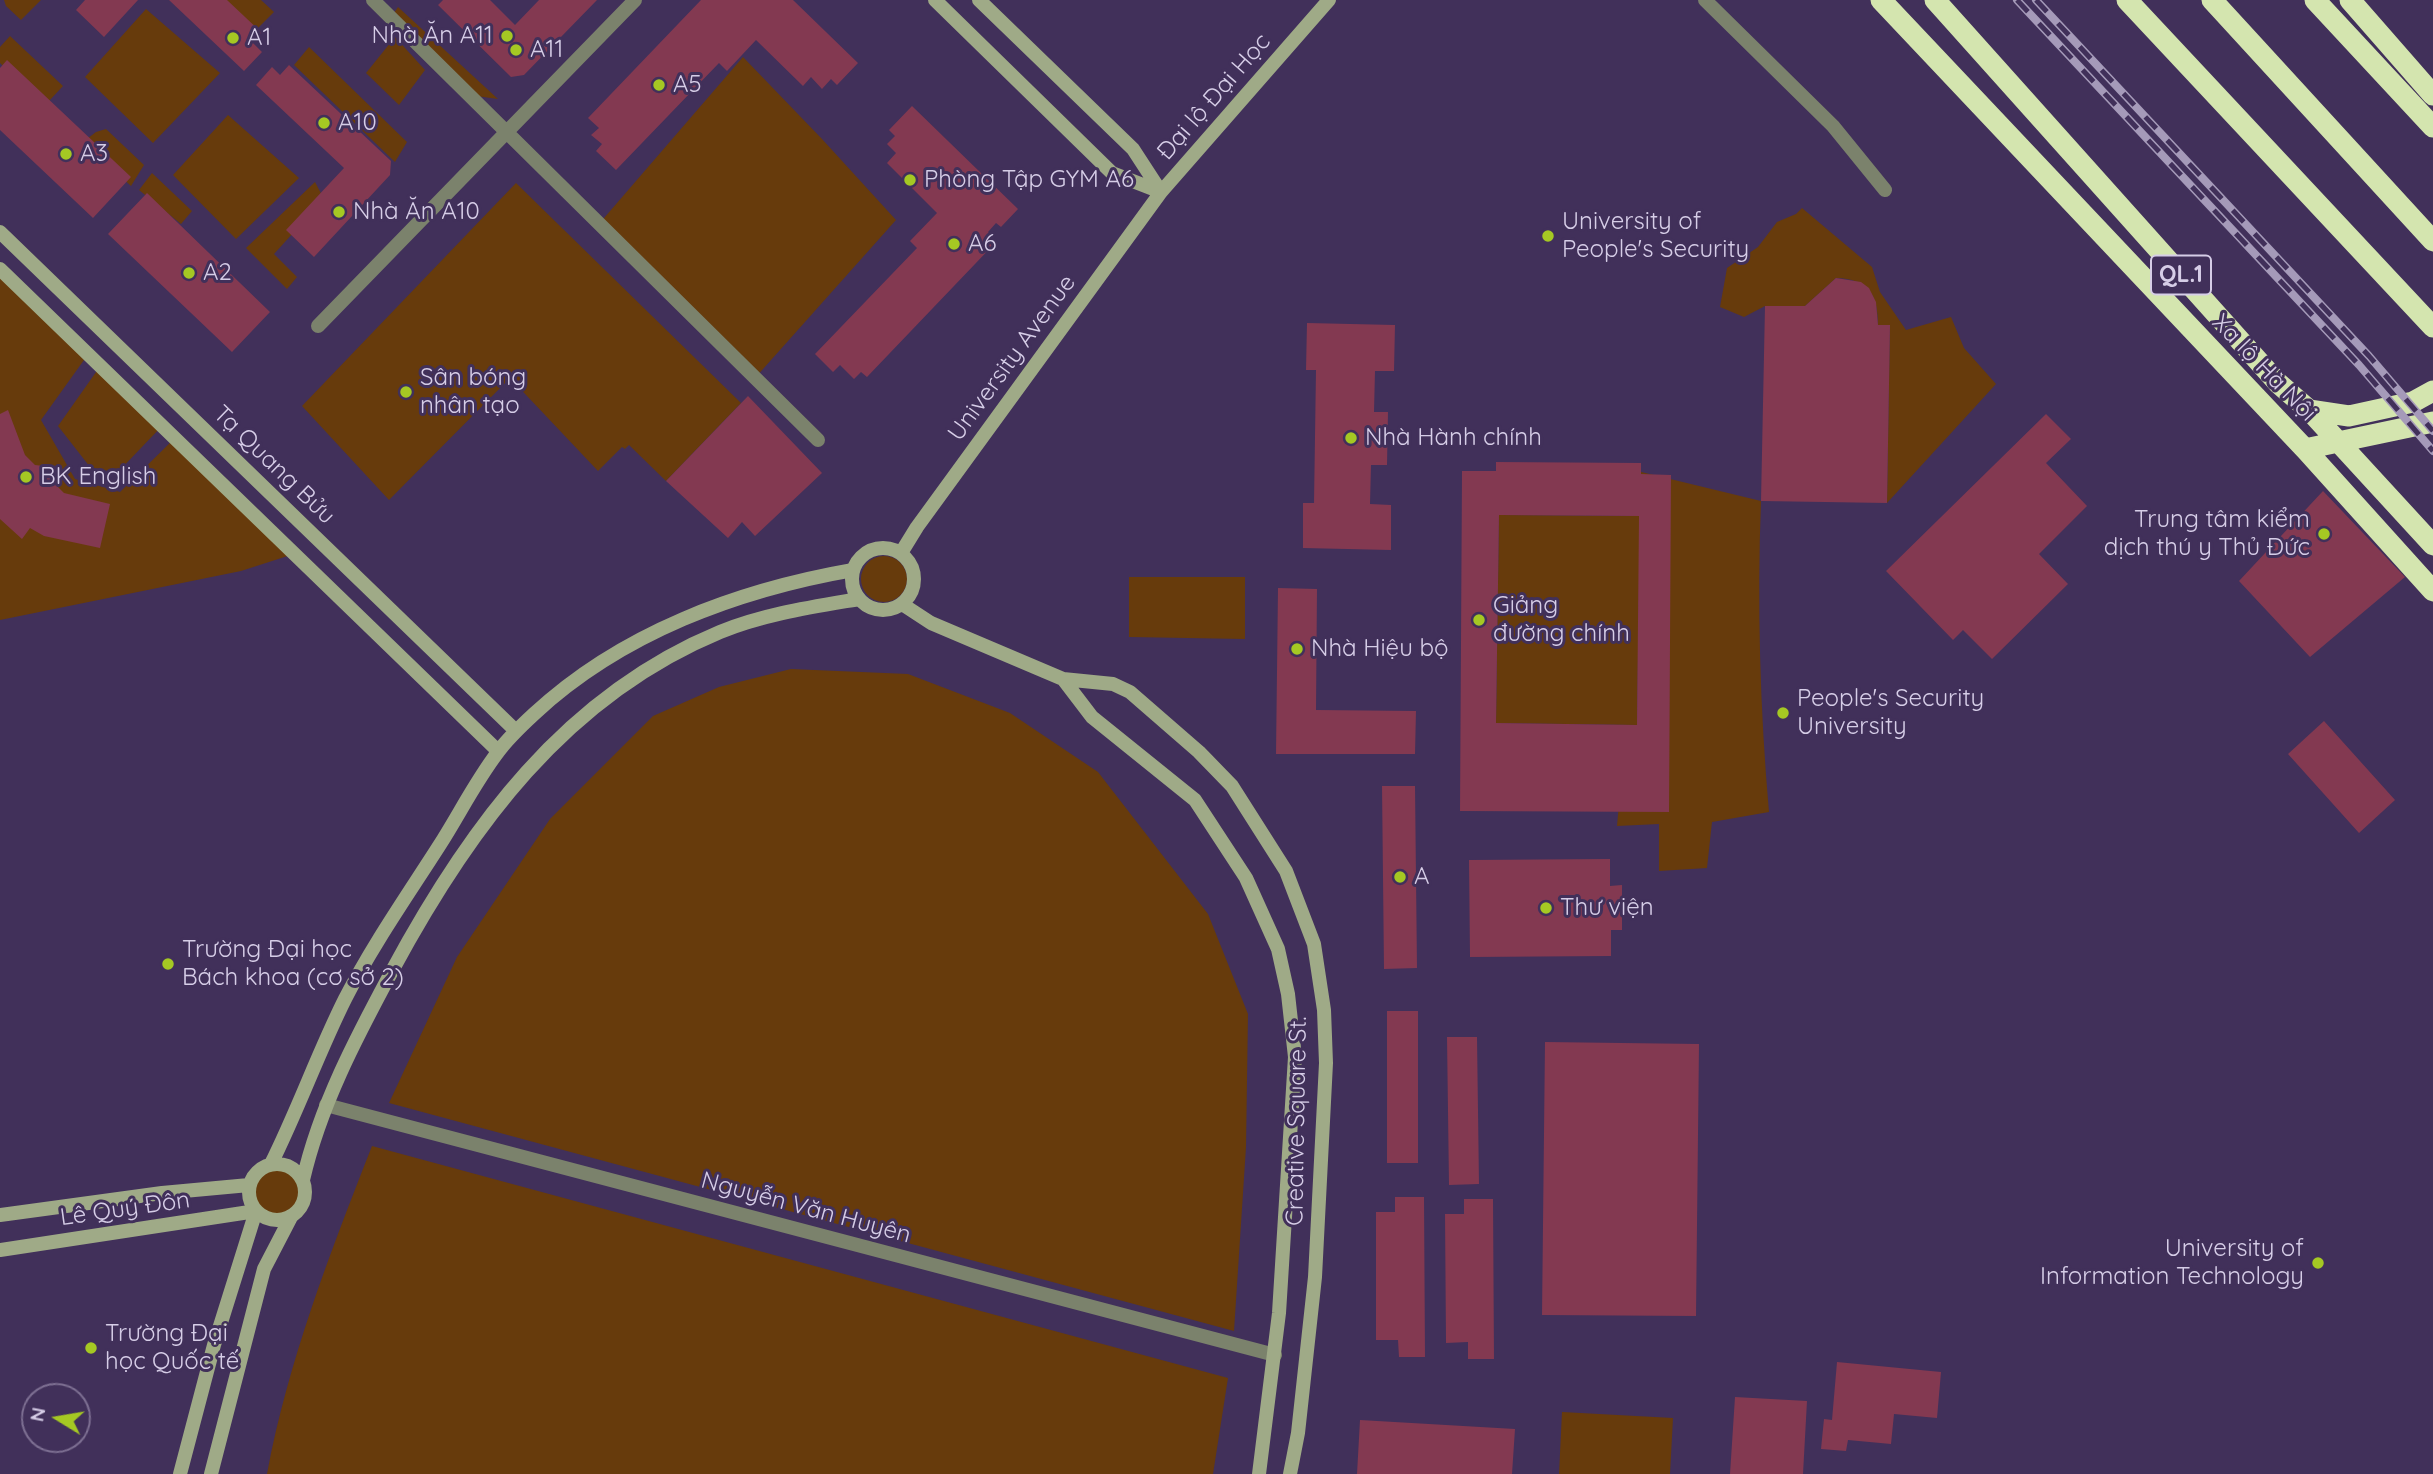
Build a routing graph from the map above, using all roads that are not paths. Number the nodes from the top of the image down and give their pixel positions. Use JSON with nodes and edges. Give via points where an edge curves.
{"nodes":[{"id":1,"x":373,"y":0,"type":"edge"},
{"id":2,"x":635,"y":0,"type":"edge"},
{"id":3,"x":935,"y":0,"type":"edge"},
{"id":4,"x":979,"y":0,"type":"edge"},
{"id":5,"x":1329,"y":0,"type":"edge"},
{"id":6,"x":1705,"y":0,"type":"edge"},
{"id":7,"x":1881,"y":0,"type":"edge"},
{"id":8,"x":1935,"y":0,"type":"edge"},
{"id":9,"x":2127,"y":0,"type":"edge"},
{"id":10,"x":2212,"y":0,"type":"edge"},
{"id":11,"x":2315,"y":0,"type":"edge"},
{"id":12,"x":2350,"y":0,"type":"edge"},
{"id":13,"x":2433,"y":95,"type":"edge"},
{"id":14,"x":2433,"y":127,"type":"edge"},
{"id":15,"x":506,"y":132,"type":"junction"},
{"id":16,"x":1885,"y":190,"type":"dead end"},
{"id":17,"x":1161,"y":192,"type":"junction"},
{"id":18,"x":0,"y":232,"type":"edge"},
{"id":19,"x":2433,"y":241,"type":"edge"},
{"id":20,"x":0,"y":269,"type":"edge"},
{"id":21,"x":318,"y":326,"type":"dead end"},
{"id":22,"x":2433,"y":327,"type":"edge"},
{"id":23,"x":143,"y":370,"type":"junction"},
{"id":24,"x":125,"y":390,"type":"junction"},
{"id":25,"x":2433,"y":391,"type":"edge"},
{"id":26,"x":2309,"y":410,"type":"junction"},
{"id":27,"x":2433,"y":422,"type":"edge"},
{"id":28,"x":818,"y":440,"type":"dead end"},
{"id":29,"x":2340,"y":443,"type":"junction"},
{"id":30,"x":2305,"y":449,"type":"junction"},
{"id":31,"x":2433,"y":545,"type":"edge"},
{"id":32,"x":901,"y":553,"type":"junction"},
{"id":33,"x":853,"y":570,"type":"junction"},
{"id":34,"x":2433,"y":591,"type":"edge"},
{"id":35,"x":859,"y":599,"type":"junction"},
{"id":36,"x":902,"y":604,"type":"junction"},
{"id":37,"x":1063,"y":679,"type":"junction"},
{"id":38,"x":516,"y":731,"type":"junction"},
{"id":39,"x":498,"y":751,"type":"junction"},
{"id":40,"x":326,"y":1105,"type":"junction"},
{"id":41,"x":271,"y":1164,"type":"junction"},
{"id":42,"x":303,"y":1180,"type":"junction"},
{"id":43,"x":249,"y":1185,"type":"junction"},
{"id":44,"x":256,"y":1211,"type":"junction"},
{"id":45,"x":0,"y":1215,"type":"edge"},
{"id":46,"x":291,"y":1217,"type":"junction"},
{"id":47,"x":0,"y":1250,"type":"edge"},
{"id":48,"x":1275,"y":1355,"type":"junction"},
{"id":49,"x":180,"y":1474,"type":"edge"},
{"id":50,"x":211,"y":1474,"type":"edge"},
{"id":51,"x":1259,"y":1474,"type":"edge"},
{"id":52,"x":1290,"y":1474,"type":"edge"}],
"edges":[{"from":1,"to":15,"type":"street"},
{"from":2,"to":15,"type":"street"},
{"from":3,"to":17,"type":"street","via":[[1112,173]]},
{"from":4,"to":17,"type":"street","via":[[1133,149]]},
{"from":5,"to":17,"type":"street","name":"Đại lộ Đại Học"},
{"from":6,"to":16,"type":"street","via":[[1833,126]]},
{"from":7,"to":30,"type":"highway","name":"Xa lộ Hà Nội","number":"QL.1"},
{"from":8,"to":26,"type":"highway","name":"Xa lộ Hà Nội","number":"QL.1","via":[[2278,383]]},
{"from":9,"to":22,"type":"highway"},
{"from":10,"to":19,"type":"highway"},
{"from":11,"to":14,"type":"highway"},
{"from":12,"to":13,"type":"highway"},
{"from":15,"to":21,"type":"street"},
{"from":15,"to":28,"type":"street"},
{"from":17,"to":32,"type":"street","name":"University Avenue"},
{"from":18,"to":23,"type":"street","name":"Tạ Quang Bửu"},
{"from":20,"to":24,"type":"street","name":"Tạ Quang Bửu"},
{"from":23,"to":24,"type":"street"},
{"from":23,"to":38,"type":"street","name":"Tạ Quang Bửu"},
{"from":24,"to":39,"type":"street","name":"Tạ Quang Bửu"},
{"from":25,"to":26,"type":"highway","via":[[2413,402],[2350,416]]},
{"from":26,"to":29,"type":"highway","name":"Xa lộ Hà Nội","number":"QL.1"},
{"from":27,"to":29,"type":"highway"},
{"from":29,"to":30,"type":"highway"},
{"from":29,"to":31,"type":"highway","name":"Xa lộ Hà Nội","number":"QL.1"},
{"from":30,"to":34,"type":"highway","name":"Xa lộ Hà Nội","number":"QL.1"},
{"from":32,"to":33,"type":"street","via":[[873,550]]},
{"from":32,"to":36,"type":"street","via":[[915,578],[914,588]]},
{"from":33,"to":35,"type":"street"},
{"from":33,"to":38,"type":"street","via":[[756,594],[667,625],[580,675]]},
{"from":35,"to":36,"type":"street","via":[[874,610]]},
{"from":35,"to":40,"type":"street","via":[[758,620],[720,632],[656,663],[586,713],[538,757],[484,823],[409,940]]},
{"from":36,"to":37,"type":"street","name":"Creative Square St.","via":[[932,623]]},
{"from":37,"to":48,"type":"street","name":"Creative Square St.","via":[[1092,717],[1195,800],[1246,878],[1278,949],[1295,1057]]},
{"from":37,"to":52,"type":"street","name":"Creative Square St.","via":[[1113,684],[1130,692],[1232,786],[1286,871],[1314,944],[1324,1010],[1323,1147],[1315,1277]]},
{"from":38,"to":39,"type":"street"},
{"from":39,"to":41,"type":"street","via":[[351,988]]},
{"from":40,"to":42,"type":"street"},
{"from":40,"to":48,"type":"street","name":"Nguyễn Văn Huyên"},
{"from":41,"to":42,"type":"street","via":[[286,1164]]},
{"from":41,"to":43,"type":"street","via":[[258,1170]]},
{"from":42,"to":46,"type":"street","via":[[304,1201]]},
{"from":43,"to":44,"type":"street"},
{"from":43,"to":45,"type":"street","name":"Lê Quý Đôn"},
{"from":44,"to":46,"type":"street","via":[[273,1220]]},
{"from":44,"to":47,"type":"street","name":"Lê Quý Đôn"},
{"from":44,"to":49,"type":"street"},
{"from":46,"to":50,"type":"street","via":[[264,1269]]},
{"from":48,"to":51,"type":"street","name":"Creative Square St."}]}
